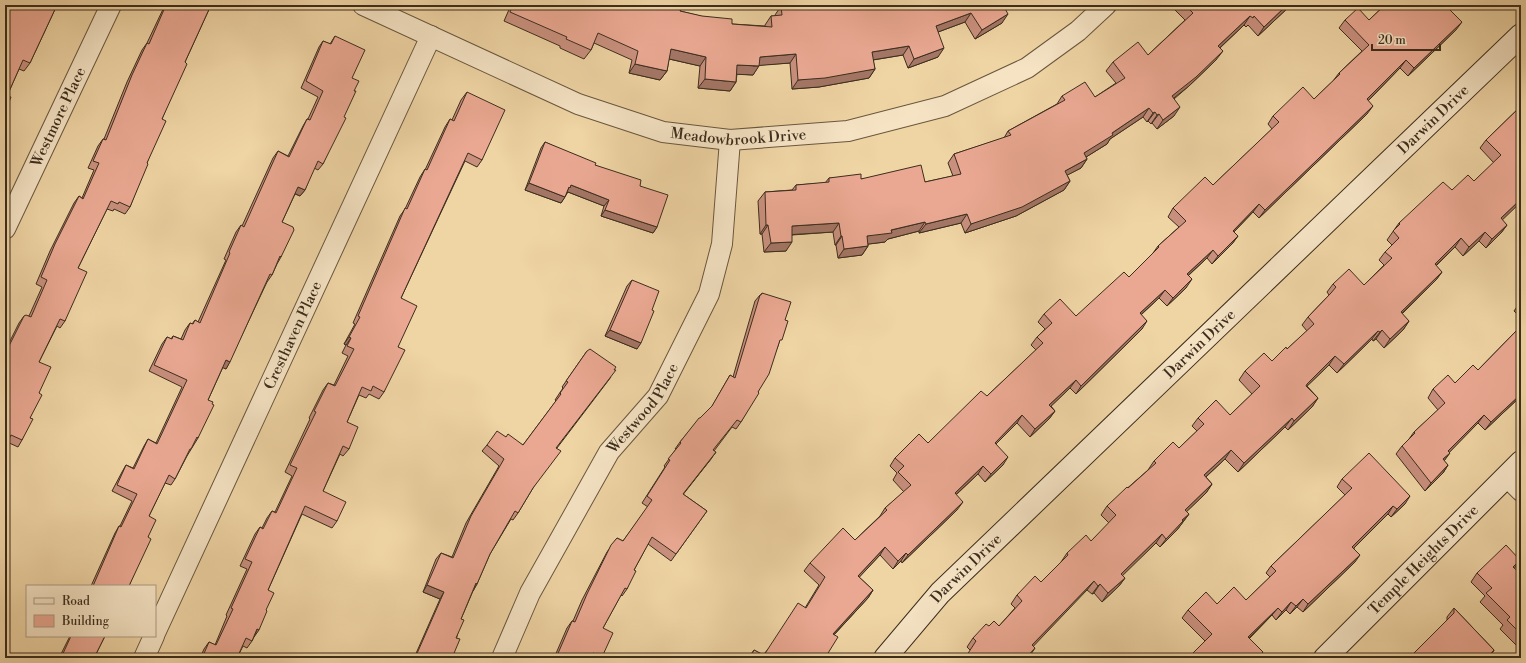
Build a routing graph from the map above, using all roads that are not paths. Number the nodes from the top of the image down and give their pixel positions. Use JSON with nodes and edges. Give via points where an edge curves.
{"nodes":[{"id":1,"x":110,"y":5,"type":"edge"},
{"id":2,"x":363,"y":5,"type":"edge"},
{"id":3,"x":1106,"y":5,"type":"edge"},
{"id":4,"x":1521,"y":35,"type":"edge"},
{"id":5,"x":431,"y":36,"type":"junction"},
{"id":6,"x":730,"y":140,"type":"junction"},
{"id":7,"x":5,"y":229,"type":"edge"},
{"id":8,"x":1516,"y":477,"type":"edge"},
{"id":9,"x":156,"y":631,"type":"edge"},
{"id":10,"x":153,"y":637,"type":"edge"},
{"id":11,"x":144,"y":658,"type":"edge"},
{"id":12,"x":502,"y":658,"type":"edge"},
{"id":13,"x":885,"y":658,"type":"edge"},
{"id":14,"x":1325,"y":658,"type":"edge"}],
"edges":[{"from":1,"to":7,"type":"street","name":"Westmore Place"},
{"from":2,"to":5,"type":"street","name":"Meadowbrook Drive"},
{"from":3,"to":6,"type":"street","name":"Meadowbrook Drive","via":[[1078,31],[1028,68],[945,106],[848,131]]},
{"from":4,"to":13,"type":"street","name":"Darwin Drive","via":[[940,593]]},
{"from":5,"to":6,"type":"street","name":"Meadowbrook Drive","via":[[578,104],[663,132]]},
{"from":5,"to":9,"type":"street","name":"Cresthaven Place"},
{"from":6,"to":12,"type":"street","name":"Westwood Place","via":[[722,244],[709,294],[658,396],[609,452],[530,593]]},
{"from":8,"to":14,"type":"street","name":"Temple Heights Drive"},
{"from":10,"to":11,"type":"street","name":"Cresthaven Place"}]}
